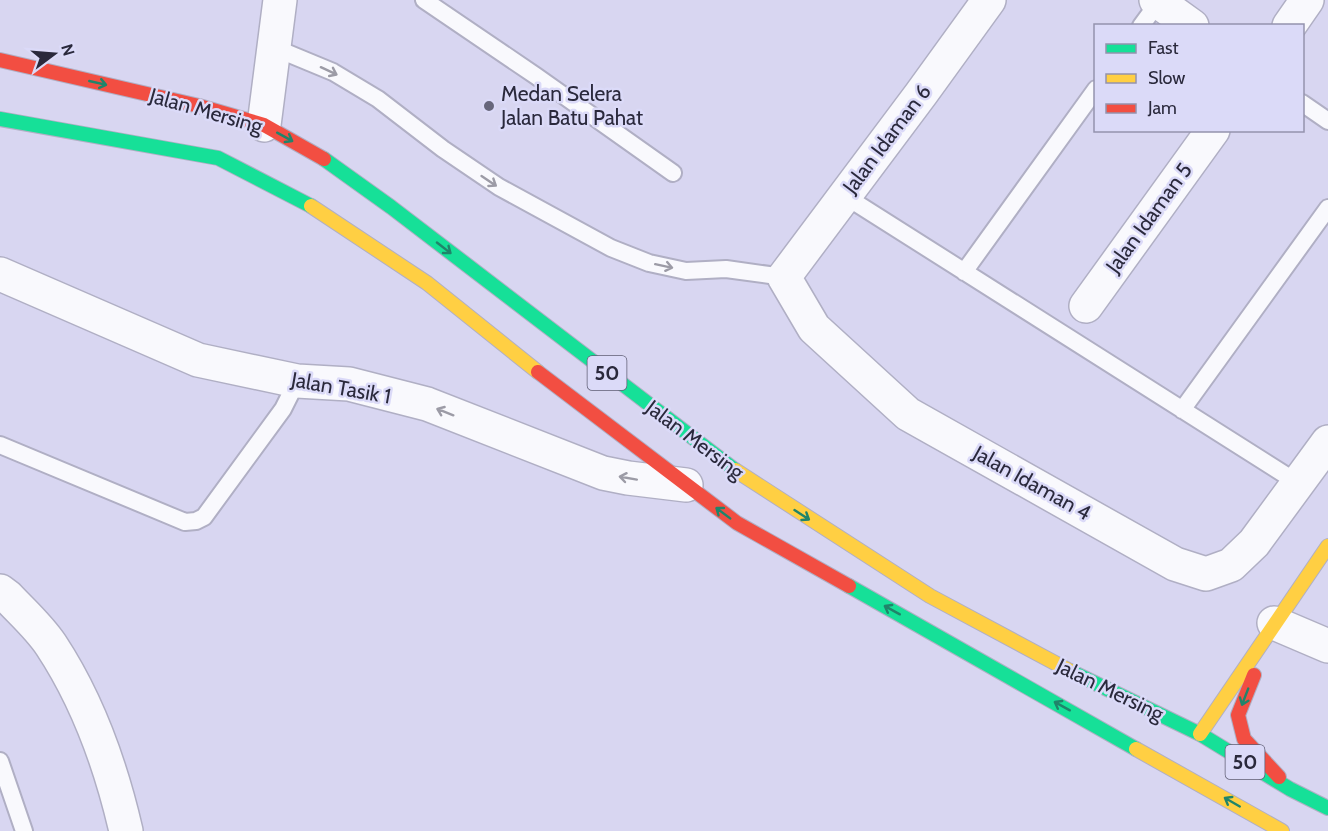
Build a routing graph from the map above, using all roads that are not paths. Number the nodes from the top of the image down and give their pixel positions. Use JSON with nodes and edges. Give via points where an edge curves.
{"nodes":[{"id":1,"x":280,"y":0,"type":"edge"},
{"id":2,"x":424,"y":0,"type":"edge"},
{"id":3,"x":989,"y":0,"type":"edge"},
{"id":4,"x":1307,"y":0,"type":"edge"},
{"id":5,"x":1154,"y":7,"type":"edge"},
{"id":6,"x":1188,"y":24,"type":"edge"},
{"id":7,"x":1290,"y":24,"type":"edge"},
{"id":8,"x":275,"y":48,"type":"junction"},
{"id":9,"x":0,"y":60,"type":"edge"},
{"id":10,"x":1094,"y":90,"type":"edge"},
{"id":11,"x":1304,"y":104,"type":"edge"},
{"id":12,"x":0,"y":119,"type":"edge"},
{"id":13,"x":1328,"y":121,"type":"edge"},
{"id":14,"x":264,"y":125,"type":"junction"},
{"id":15,"x":1212,"y":132,"type":"edge"},
{"id":16,"x":672,"y":173,"type":"dead end"},
{"id":17,"x":845,"y":196,"type":"junction"},
{"id":18,"x":1328,"y":208,"type":"edge"},
{"id":19,"x":964,"y":272,"type":"junction"},
{"id":20,"x":0,"y":274,"type":"edge"},
{"id":21,"x":784,"y":277,"type":"junction"},
{"id":22,"x":1086,"y":306,"type":"dead end"},
{"id":23,"x":297,"y":381,"type":"junction"},
{"id":24,"x":1182,"y":410,"type":"junction"},
{"id":25,"x":1328,"y":442,"type":"edge"},
{"id":26,"x":0,"y":445,"type":"edge"},
{"id":27,"x":1298,"y":483,"type":"junction"},
{"id":28,"x":686,"y":485,"type":"junction"},
{"id":29,"x":1328,"y":546,"type":"edge"},
{"id":30,"x":0,"y":591,"type":"edge"},
{"id":31,"x":1274,"y":623,"type":"junction"},
{"id":32,"x":1328,"y":646,"type":"edge"},
{"id":33,"x":1200,"y":734,"type":"junction"},
{"id":34,"x":0,"y":761,"type":"edge"},
{"id":35,"x":1290,"y":789,"type":"junction"},
{"id":36,"x":1328,"y":808,"type":"edge"},
{"id":37,"x":24,"y":831,"type":"edge"},
{"id":38,"x":126,"y":831,"type":"edge"},
{"id":39,"x":1282,"y":831,"type":"edge"}],
"edges":[{"from":1,"to":8,"type":"street"},
{"from":2,"to":16,"type":"lane"},
{"from":3,"to":17,"type":"street","name":"Jalan Idaman 6"},
{"from":4,"to":7,"type":"street"},
{"from":5,"to":6,"type":"street"},
{"from":8,"to":14,"type":"street"},
{"from":8,"to":21,"type":"lane","one_way":true,"via":[[333,72],[378,99],[499,187],[611,248],[649,263],[686,271],[726,270]]},
{"from":9,"to":14,"type":"main road","name":"Jalan Mersing","number":"50","one_way":true},
{"from":10,"to":19,"type":"lane"},
{"from":11,"to":13,"type":"lane"},
{"from":12,"to":28,"type":"main road","via":[[218,158],[300,199],[427,283]]},
{"from":14,"to":33,"type":"main road","name":"Jalan Mersing","number":"50","one_way":true,"via":[[318,155],[391,207],[754,484],[930,596],[1038,655]]},
{"from":15,"to":22,"type":"street","name":"Jalan Idaman 5"},
{"from":17,"to":19,"type":"lane"},
{"from":17,"to":21,"type":"street","name":"Jalan Idaman 6"},
{"from":18,"to":24,"type":"lane"},
{"from":19,"to":24,"type":"lane"},
{"from":20,"to":23,"type":"street","name":"Jalan Tasik 1","via":[[198,360]]},
{"from":21,"to":27,"type":"street","name":"Jalan Idaman 4","via":[[813,328],[908,414],[1175,564],[1206,573],[1231,565],[1254,543]]},
{"from":23,"to":26,"type":"lane","via":[[283,409],[204,517],[196,521],[185,522]]},
{"from":28,"to":23,"type":"street","name":"Jalan Tasik 1","one_way":true,"via":[[603,473],[427,404],[349,384]]},
{"from":24,"to":27,"type":"lane"},
{"from":25,"to":27,"type":"street","name":"Jalan Idaman 4"},
{"from":39,"to":28,"type":"main road","one_way":true,"via":[[737,523]]},
{"from":29,"to":31,"type":"main road"},
{"from":30,"to":38,"type":"street","via":[[50,644],[86,707],[117,790]]},
{"from":31,"to":32,"type":"street"},
{"from":31,"to":33,"type":"main road"},
{"from":31,"to":35,"type":"main road","one_way":true,"via":[[1238,715],[1244,739]]},
{"from":33,"to":35,"type":"main road","name":"Jalan Mersing","number":"50"},
{"from":34,"to":37,"type":"lane"},
{"from":35,"to":36,"type":"main road","name":"Jalan Mersing","number":"50"}]}
